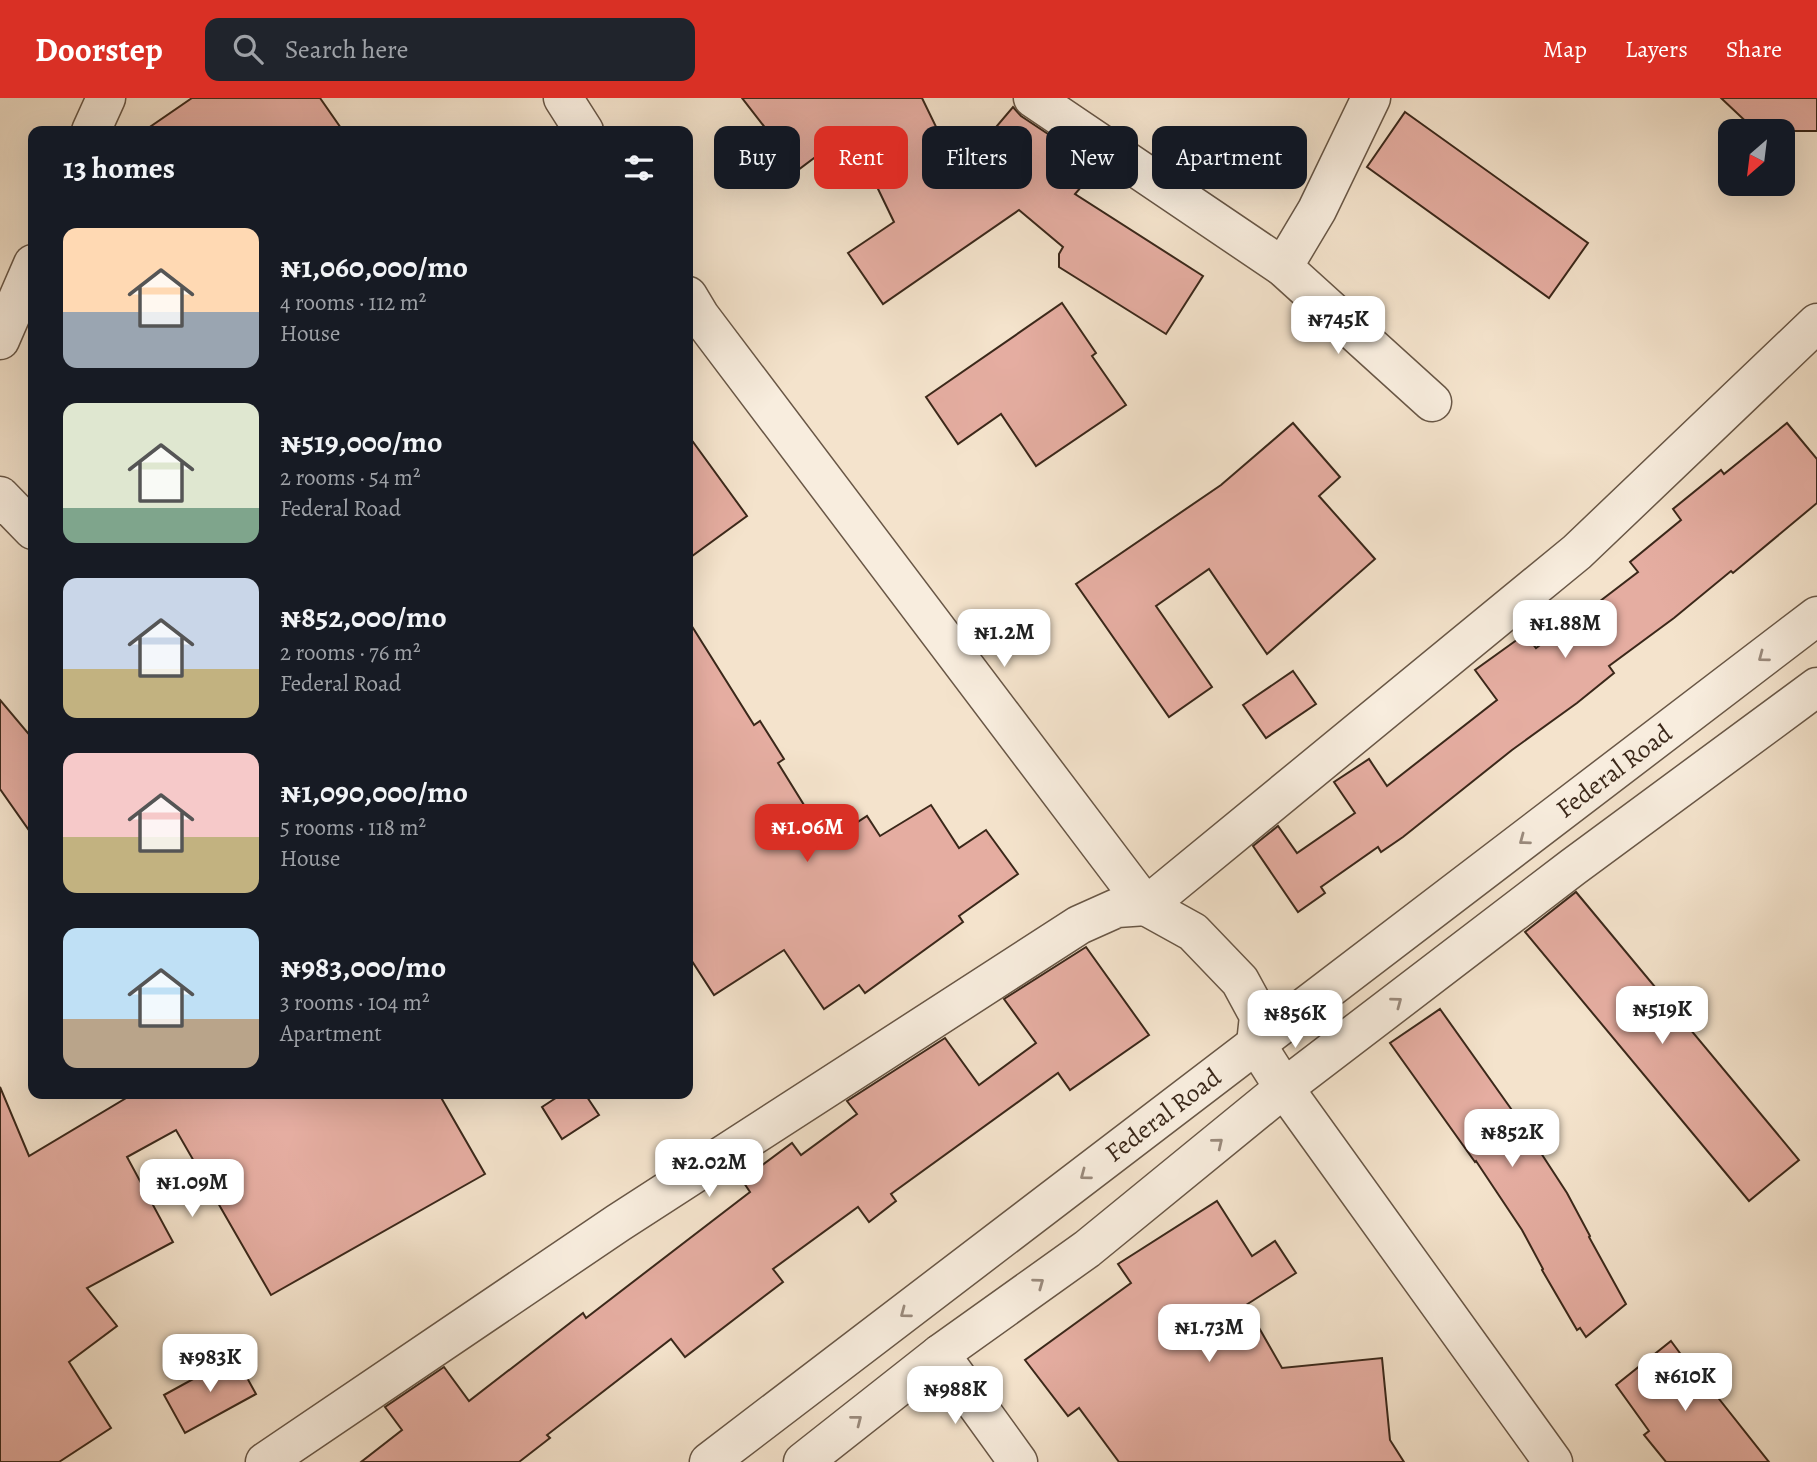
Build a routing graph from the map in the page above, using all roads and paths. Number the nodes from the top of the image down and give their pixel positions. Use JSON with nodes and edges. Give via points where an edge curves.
{"nodes":[{"id":1,"x":106,"y":98,"type":"edge"},
{"id":2,"x":563,"y":98,"type":"edge"},
{"id":3,"x":1033,"y":98,"type":"edge"},
{"id":4,"x":1371,"y":98,"type":"edge"},
{"id":5,"x":94,"y":126,"type":"edge"},
{"id":6,"x":581,"y":126,"type":"edge"},
{"id":7,"x":1283,"y":267,"type":"junction"},
{"id":8,"x":28,"y":276,"type":"edge"},
{"id":9,"x":693,"y":303,"type":"edge"},
{"id":10,"x":1817,"y":323,"type":"edge"},
{"id":11,"x":0,"y":340,"type":"edge"},
{"id":12,"x":1432,"y":401,"type":"dead end"},
{"id":13,"x":0,"y":496,"type":"edge"},
{"id":14,"x":28,"y":525,"type":"edge"},
{"id":15,"x":1817,"y":616,"type":"edge"},
{"id":16,"x":1817,"y":687,"type":"edge"},
{"id":17,"x":1146,"y":906,"type":"junction"},
{"id":18,"x":1256,"y":1044,"type":"junction"},
{"id":19,"x":1284,"y":1088,"type":"junction"},
{"id":20,"x":940,"y":1354,"type":"junction"},
{"id":21,"x":265,"y":1462,"type":"edge"},
{"id":22,"x":709,"y":1462,"type":"edge"},
{"id":23,"x":803,"y":1462,"type":"edge"},
{"id":24,"x":1018,"y":1462,"type":"edge"},
{"id":25,"x":1553,"y":1462,"type":"edge"}],
"edges":[{"from":1,"to":5,"type":"street"},
{"from":2,"to":6,"type":"street"},
{"from":3,"to":7,"type":"street"},
{"from":4,"to":7,"type":"street","via":[[1317,210]]},
{"from":7,"to":12,"type":"street"},
{"from":8,"to":11,"type":"street"},
{"from":9,"to":17,"type":"street"},
{"from":10,"to":17,"type":"street","via":[[1577,552]]},
{"from":13,"to":14,"type":"street"},
{"from":15,"to":18,"type":"street","name":"Federal Road","one_way":true},
{"from":19,"to":16,"type":"street","name":"Federal Road","one_way":true},
{"from":17,"to":18,"type":"street","via":[[1193,932],[1240,981],[1259,1016]]},
{"from":17,"to":21,"type":"street","via":[[1118,908],[1079,925],[618,1223]]},
{"from":18,"to":19,"type":"street"},
{"from":18,"to":22,"type":"street","name":"Federal Road","one_way":true},
{"from":20,"to":19,"type":"street","name":"Federal Road","one_way":true,"via":[[1087,1249]]},
{"from":19,"to":25,"type":"street"},
{"from":23,"to":20,"type":"street","name":"Federal Road","one_way":true},
{"from":20,"to":24,"type":"street"}]}
